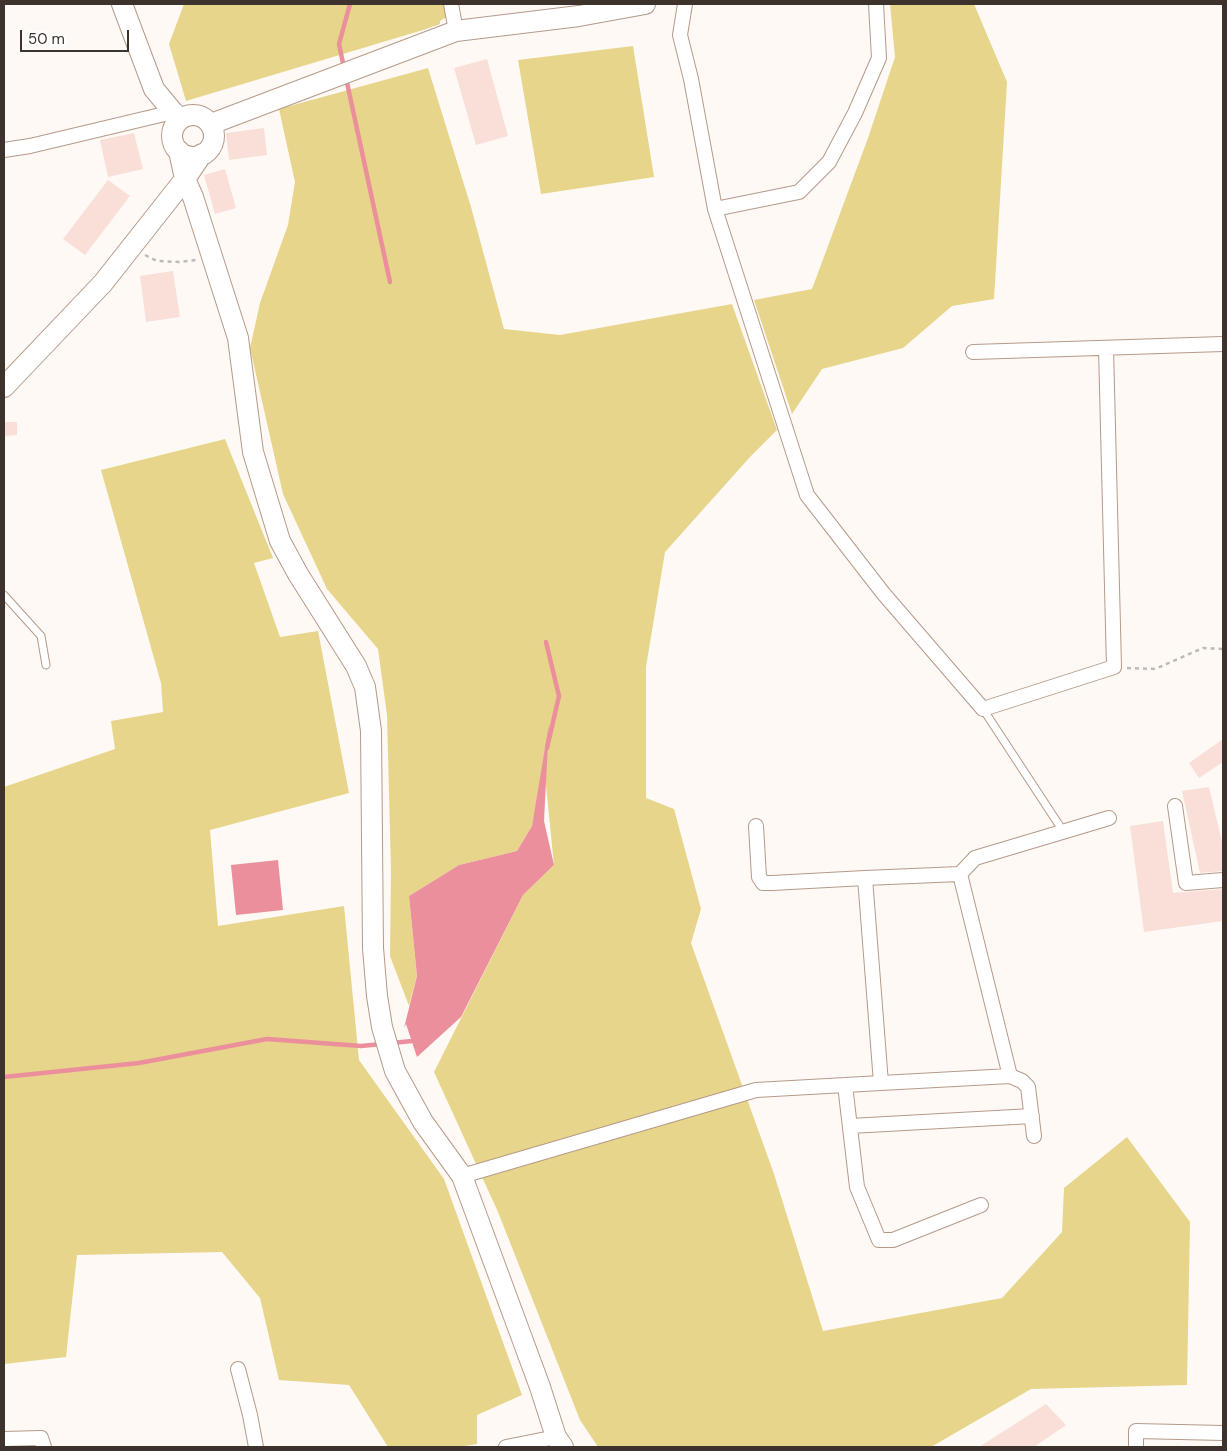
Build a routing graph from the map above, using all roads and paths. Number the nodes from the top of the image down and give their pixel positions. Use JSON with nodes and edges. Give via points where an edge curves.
{"nodes":[{"id":1,"x":122,"y":4,"type":"edge"},
{"id":2,"x":451,"y":4,"type":"edge"},
{"id":3,"x":645,"y":4,"type":"edge"},
{"id":4,"x":685,"y":4,"type":"edge"},
{"id":5,"x":876,"y":4,"type":"edge"},
{"id":6,"x":456,"y":31,"type":"junction"},
{"id":7,"x":177,"y":116,"type":"junction"},
{"id":8,"x":211,"y":124,"type":"junction"},
{"id":9,"x":4,"y":150,"type":"edge"},
{"id":10,"x":180,"y":151,"type":"junction"},
{"id":11,"x":202,"y":154,"type":"junction"},
{"id":12,"x":185,"y":179,"type":"junction"},
{"id":13,"x":715,"y":209,"type":"junction"},
{"id":14,"x":131,"y":248,"type":"junction"},
{"id":15,"x":212,"y":259,"type":"junction"},
{"id":16,"x":1223,"y":344,"type":"edge"},
{"id":17,"x":1106,"y":348,"type":"junction"},
{"id":18,"x":973,"y":352,"type":"dead end"},
{"id":19,"x":4,"y":387,"type":"edge"},
{"id":20,"x":4,"y":595,"type":"edge"},
{"id":21,"x":1223,"y":648,"type":"edge"},
{"id":22,"x":46,"y":665,"type":"dead end"},
{"id":23,"x":1114,"y":668,"type":"junction"},
{"id":24,"x":983,"y":709,"type":"junction"},
{"id":25,"x":1175,"y":806,"type":"dead end"},
{"id":26,"x":1109,"y":818,"type":"dead end"},
{"id":27,"x":756,"y":826,"type":"dead end"},
{"id":28,"x":1063,"y":831,"type":"junction"},
{"id":29,"x":960,"y":874,"type":"junction"},
{"id":30,"x":865,"y":878,"type":"junction"},
{"id":31,"x":1223,"y":880,"type":"edge"},
{"id":32,"x":1010,"y":1076,"type":"junction"},
{"id":33,"x":881,"y":1083,"type":"junction"},
{"id":34,"x":845,"y":1085,"type":"junction"},
{"id":35,"x":1032,"y":1116,"type":"junction"},
{"id":36,"x":850,"y":1126,"type":"junction"},
{"id":37,"x":1034,"y":1136,"type":"dead end"},
{"id":38,"x":462,"y":1176,"type":"junction"},
{"id":39,"x":982,"y":1205,"type":"dead end"},
{"id":40,"x":238,"y":1369,"type":"dead end"},
{"id":41,"x":1223,"y":1433,"type":"edge"},
{"id":42,"x":4,"y":1439,"type":"edge"},
{"id":43,"x":560,"y":1442,"type":"edge"},
{"id":44,"x":44,"y":1447,"type":"edge"},
{"id":45,"x":256,"y":1447,"type":"edge"},
{"id":46,"x":506,"y":1447,"type":"edge"},
{"id":47,"x":1136,"y":1447,"type":"edge"}],
"edges":[{"from":1,"to":7,"type":"street","via":[[154,89]]},
{"from":2,"to":6,"type":"street"},
{"from":3,"to":6,"type":"street","via":[[579,16]]},
{"from":4,"to":13,"type":"street","via":[[680,35]]},
{"from":5,"to":13,"type":"street","via":[[880,58],[828,162],[799,192]]},
{"from":6,"to":8,"type":"street"},
{"from":7,"to":8,"type":"street","via":[[194,115]]},
{"from":7,"to":9,"type":"street"},
{"from":7,"to":10,"type":"street","via":[[173,141]]},
{"from":8,"to":11,"type":"street","via":[[214,131],[212,145]]},
{"from":10,"to":11,"type":"street","via":[[190,156]]},
{"from":10,"to":12,"type":"street"},
{"from":11,"to":12,"type":"street"},
{"from":12,"to":14,"type":"street"},
{"from":12,"to":15,"type":"street"},
{"from":13,"to":24,"type":"street","via":[[807,495],[883,593]]},
{"from":14,"to":15,"type":"path","via":[[157,261]]},
{"from":14,"to":19,"type":"street","via":[[103,283]]},
{"from":15,"to":38,"type":"street","via":[[238,338],[252,452],[280,541],[356,666],[365,688],[371,732],[373,948],[382,1027],[395,1071],[423,1122]]},
{"from":16,"to":17,"type":"street"},
{"from":17,"to":18,"type":"street"},
{"from":17,"to":23,"type":"street"},
{"from":20,"to":22,"type":"lane","via":[[41,636]]},
{"from":21,"to":23,"type":"path","via":[[1203,648],[1155,669]]},
{"from":23,"to":24,"type":"street"},
{"from":24,"to":28,"type":"lane"},
{"from":25,"to":31,"type":"street","via":[[1186,882]]},
{"from":26,"to":28,"type":"street"},
{"from":27,"to":30,"type":"street","via":[[759,878],[763,883]]},
{"from":28,"to":29,"type":"street","via":[[975,858]]},
{"from":29,"to":30,"type":"street"},
{"from":29,"to":32,"type":"street"},
{"from":30,"to":33,"type":"street"},
{"from":32,"to":33,"type":"street"},
{"from":32,"to":35,"type":"street","via":[[1028,1087]]},
{"from":33,"to":34,"type":"street"},
{"from":34,"to":36,"type":"street"},
{"from":34,"to":38,"type":"street","via":[[756,1090]]},
{"from":35,"to":36,"type":"street"},
{"from":35,"to":37,"type":"street"},
{"from":36,"to":39,"type":"street","via":[[858,1188],[879,1240],[892,1240]]},
{"from":38,"to":43,"type":"street"},
{"from":40,"to":45,"type":"street"},
{"from":41,"to":47,"type":"street","via":[[1136,1431]]},
{"from":42,"to":44,"type":"street","via":[[41,1438]]},
{"from":43,"to":46,"type":"street"}]}
